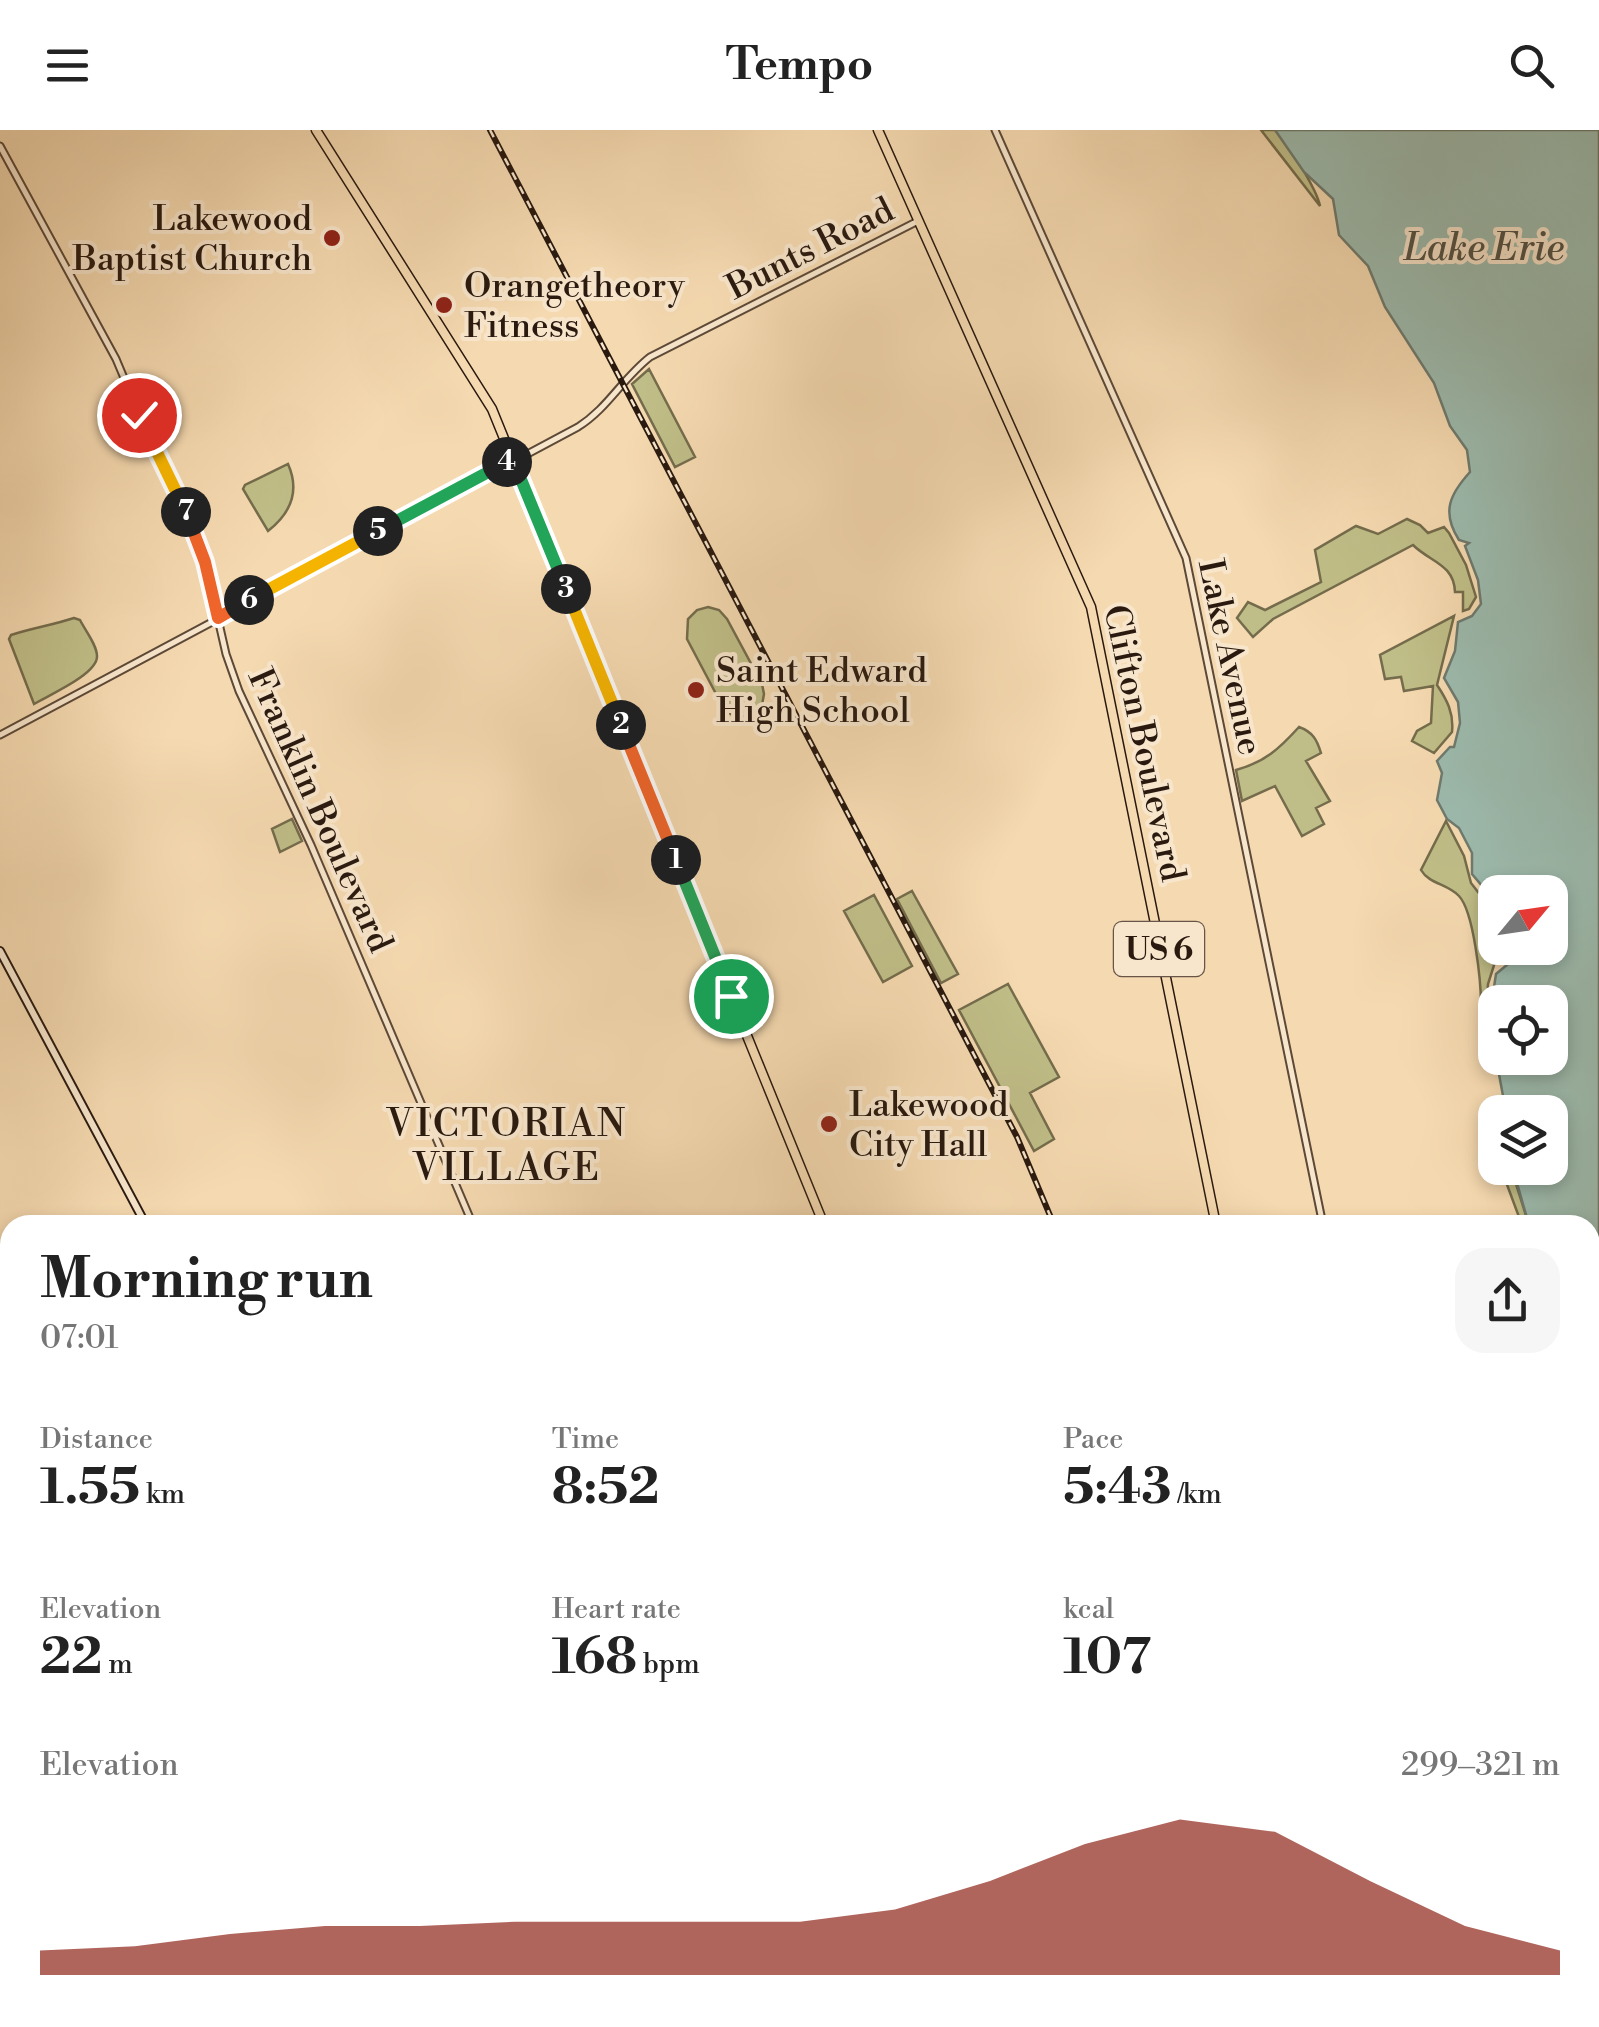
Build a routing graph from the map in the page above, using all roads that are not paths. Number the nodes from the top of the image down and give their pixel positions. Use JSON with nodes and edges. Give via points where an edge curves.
{"nodes":[{"id":1,"x":316,"y":130,"type":"edge"},
{"id":2,"x":878,"y":130,"type":"edge"},
{"id":3,"x":994,"y":130,"type":"edge"},
{"id":4,"x":0,"y":146,"type":"edge"},
{"id":5,"x":918,"y":221,"type":"junction"},
{"id":6,"x":513,"y":460,"type":"junction"},
{"id":7,"x":218,"y":618,"type":"junction"},
{"id":8,"x":0,"y":735,"type":"edge"},
{"id":9,"x":0,"y":951,"type":"edge"},
{"id":10,"x":141,"y":1215,"type":"edge"},
{"id":11,"x":469,"y":1215,"type":"edge"},
{"id":12,"x":820,"y":1215,"type":"edge"},
{"id":13,"x":1214,"y":1215,"type":"edge"},
{"id":14,"x":1321,"y":1215,"type":"edge"}],
"edges":[{"from":1,"to":6,"type":"main road","via":[[492,409]]},
{"from":2,"to":5,"type":"main road","name":"Clifton Boulevard","number":"US 6"},
{"from":3,"to":14,"type":"street","name":"Lake Avenue","via":[[1186,558]]},
{"from":4,"to":7,"type":"street","name":"Franklin Boulevard","via":[[116,359],[194,531]]},
{"from":5,"to":6,"type":"street","name":"Bunts Road","via":[[650,358],[590,419]]},
{"from":5,"to":13,"type":"main road","name":"Clifton Boulevard","number":"US 6","via":[[1092,607]]},
{"from":6,"to":7,"type":"street","name":"Bunts Road"},
{"from":6,"to":12,"type":"main road"},
{"from":7,"to":8,"type":"street","name":"Bunts Road"},
{"from":7,"to":11,"type":"street","name":"Franklin Boulevard","via":[[238,691],[312,845]]},
{"from":9,"to":10,"type":"main road"}]}
